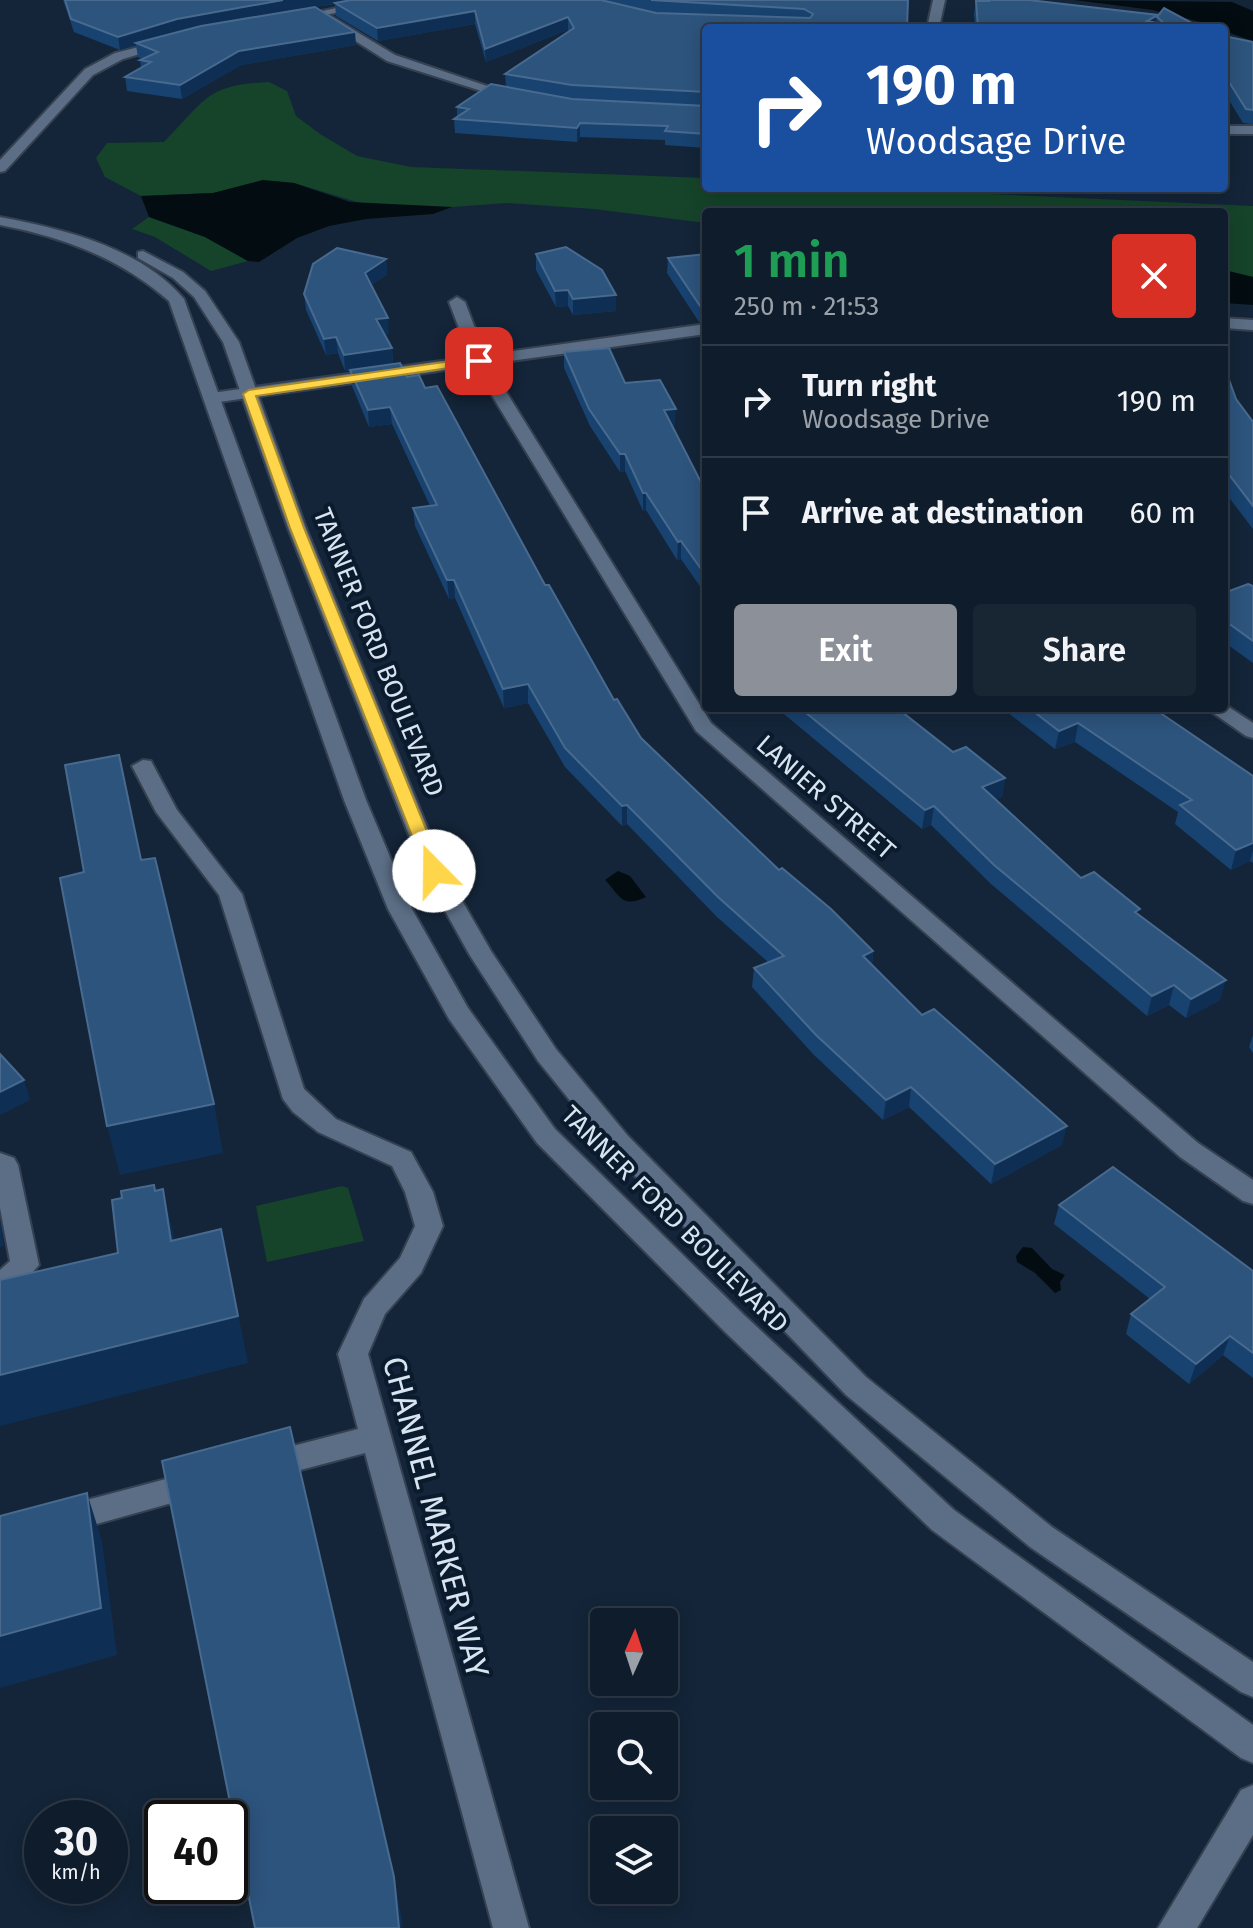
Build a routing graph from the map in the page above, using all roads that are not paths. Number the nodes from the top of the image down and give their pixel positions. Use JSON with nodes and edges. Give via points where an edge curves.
{"nodes":[{"id":1,"x":389,"y":0,"type":"edge"},
{"id":2,"x":939,"y":0,"type":"edge"},
{"id":3,"x":319,"y":14,"type":"junction"},
{"id":4,"x":287,"y":20,"type":"edge"},
{"id":5,"x":934,"y":24,"type":"edge"},
{"id":6,"x":182,"y":40,"type":"edge"},
{"id":7,"x":532,"y":102,"type":"edge"},
{"id":8,"x":1228,"y":130,"type":"edge"},
{"id":9,"x":1253,"y":130,"type":"edge"},
{"id":10,"x":0,"y":168,"type":"edge"},
{"id":11,"x":0,"y":211,"type":"edge"},
{"id":12,"x":0,"y":221,"type":"edge"},
{"id":13,"x":457,"y":302,"type":"dead end"},
{"id":14,"x":1228,"y":323,"type":"edge"},
{"id":15,"x":1253,"y":325,"type":"edge"},
{"id":16,"x":702,"y":330,"type":"edge"},
{"id":17,"x":479,"y":361,"type":"junction"},
{"id":18,"x":249,"y":394,"type":"junction"},
{"id":19,"x":212,"y":398,"type":"junction"},
{"id":20,"x":1222,"y":712,"type":"edge"},
{"id":21,"x":1253,"y":732,"type":"edge"},
{"id":22,"x":143,"y":766,"type":"dead end"},
{"id":23,"x":0,"y":1163,"type":"edge"},
{"id":24,"x":1253,"y":1194,"type":"edge"},
{"id":25,"x":0,"y":1282,"type":"edge"},
{"id":26,"x":376,"y":1437,"type":"junction"},
{"id":27,"x":0,"y":1537,"type":"edge"},
{"id":28,"x":1253,"y":1681,"type":"edge"},
{"id":29,"x":1253,"y":1746,"type":"edge"},
{"id":30,"x":1253,"y":1802,"type":"edge"},
{"id":31,"x":511,"y":1928,"type":"edge"},
{"id":32,"x":1176,"y":1928,"type":"edge"}],
"edges":[{"from":1,"to":3,"type":"street"},
{"from":2,"to":5,"type":"street"},
{"from":3,"to":4,"type":"street"},
{"from":3,"to":7,"type":"street","via":[[391,58]]},
{"from":6,"to":10,"type":"street","via":[[119,56],[89,72]]},
{"from":8,"to":9,"type":"street"},
{"from":11,"to":18,"type":"street","name":"TANNER FORD BOULEVARD","via":[[115,241],[178,275],[200,294],[231,342]]},
{"from":12,"to":19,"type":"street","name":"TANNER FORD BOULEVARD","via":[[91,245],[158,282],[176,299]]},
{"from":13,"to":17,"type":"street","name":"LANIER STREET"},
{"from":14,"to":15,"type":"street"},
{"from":16,"to":17,"type":"street"},
{"from":17,"to":18,"type":"street"},
{"from":17,"to":24,"type":"street","name":"LANIER STREET","via":[[703,727],[1189,1150]]},
{"from":18,"to":19,"type":"street"},
{"from":18,"to":28,"type":"street","name":"TANNER FORD BOULEVARD","via":[[434,871],[547,1055],[619,1143],[856,1386],[1041,1537]]},
{"from":19,"to":29,"type":"street","name":"TANNER FORD BOULEVARD","via":[[355,800],[400,909],[458,1013],[546,1136],[943,1520]]},
{"from":20,"to":21,"type":"street"},
{"from":22,"to":26,"type":"street","name":"CHANNEL MARKER WAY","via":[[167,812],[230,894],[292,1092],[304,1111],[323,1125],[402,1159],[419,1192],[429,1226],[411,1265],[374,1307],[353,1354]]},
{"from":23,"to":25,"type":"street","via":[[14,1196],[25,1265]]},
{"from":26,"to":27,"type":"street"},
{"from":26,"to":31,"type":"street","name":"CHANNEL MARKER WAY"},
{"from":30,"to":32,"type":"street"}]}
